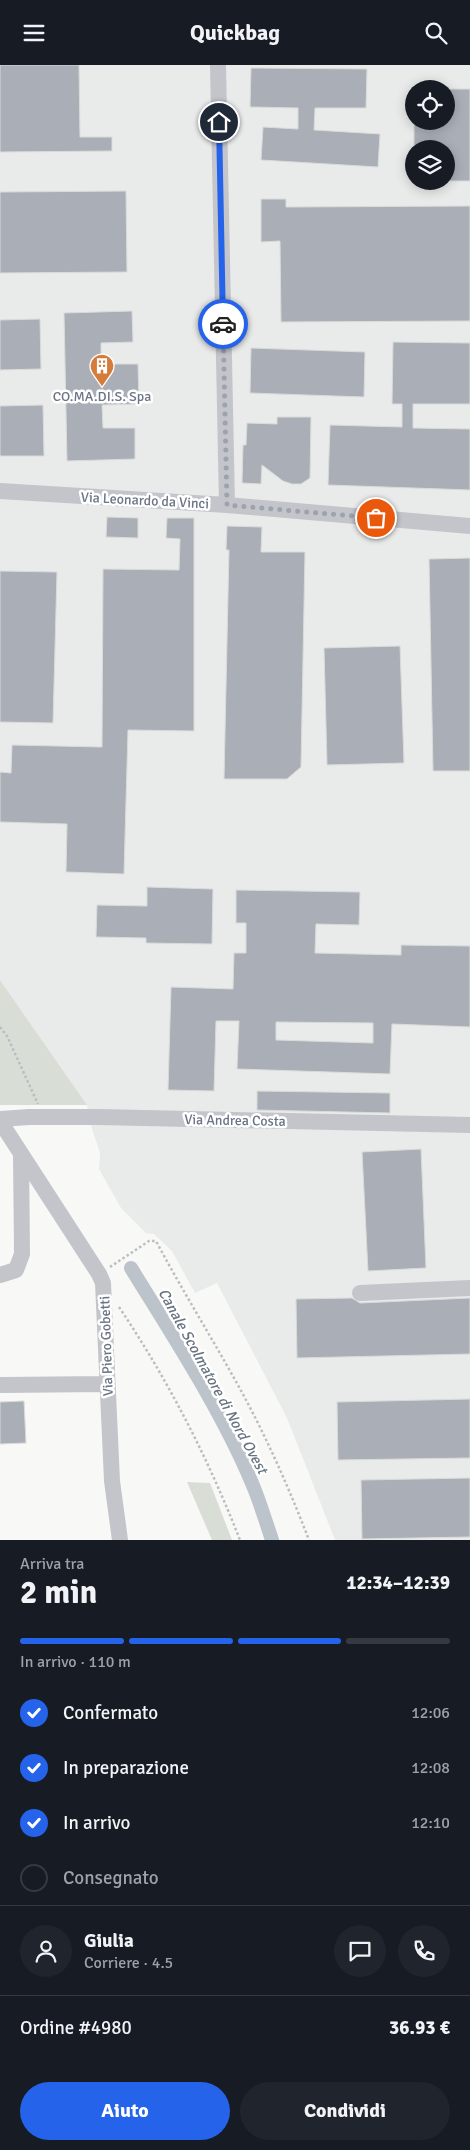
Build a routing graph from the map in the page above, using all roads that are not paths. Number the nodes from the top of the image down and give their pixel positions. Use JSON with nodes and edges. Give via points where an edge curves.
{"nodes":[{"id":1,"x":218,"y":65,"type":"edge"},
{"id":2,"x":0,"y":491,"type":"edge"},
{"id":3,"x":227,"y":505,"type":"junction"},
{"id":4,"x":470,"y":526,"type":"edge"},
{"id":5,"x":0,"y":1120,"type":"edge"},
{"id":6,"x":470,"y":1125,"type":"edge"},
{"id":7,"x":21,"y":1155,"type":"junction"},
{"id":8,"x":0,"y":1275,"type":"edge"},
{"id":9,"x":470,"y":1288,"type":"edge"},
{"id":10,"x":360,"y":1293,"type":"dead end"},
{"id":11,"x":107,"y":1384,"type":"junction"},
{"id":12,"x":0,"y":1385,"type":"edge"},
{"id":13,"x":120,"y":1540,"type":"edge"}],
"edges":[{"from":1,"to":3,"type":"street"},
{"from":2,"to":3,"type":"street","name":"Via Leonardo da Vinci"},
{"from":3,"to":4,"type":"street","name":"Via Leonardo da Vinci"},
{"from":5,"to":6,"type":"street","name":"Via Andrea Costa","via":[[44,1117]]},
{"from":5,"to":7,"type":"street","name":"Via Piero Gobetti"},
{"from":7,"to":8,"type":"street","via":[[22,1254],[16,1270]]},
{"from":7,"to":11,"type":"street","name":"Via Piero Gobetti","via":[[103,1283]]},
{"from":9,"to":10,"type":"street"},
{"from":11,"to":12,"type":"street"},
{"from":11,"to":13,"type":"street","name":"Via Piero Gobetti","via":[[112,1481]]}]}
